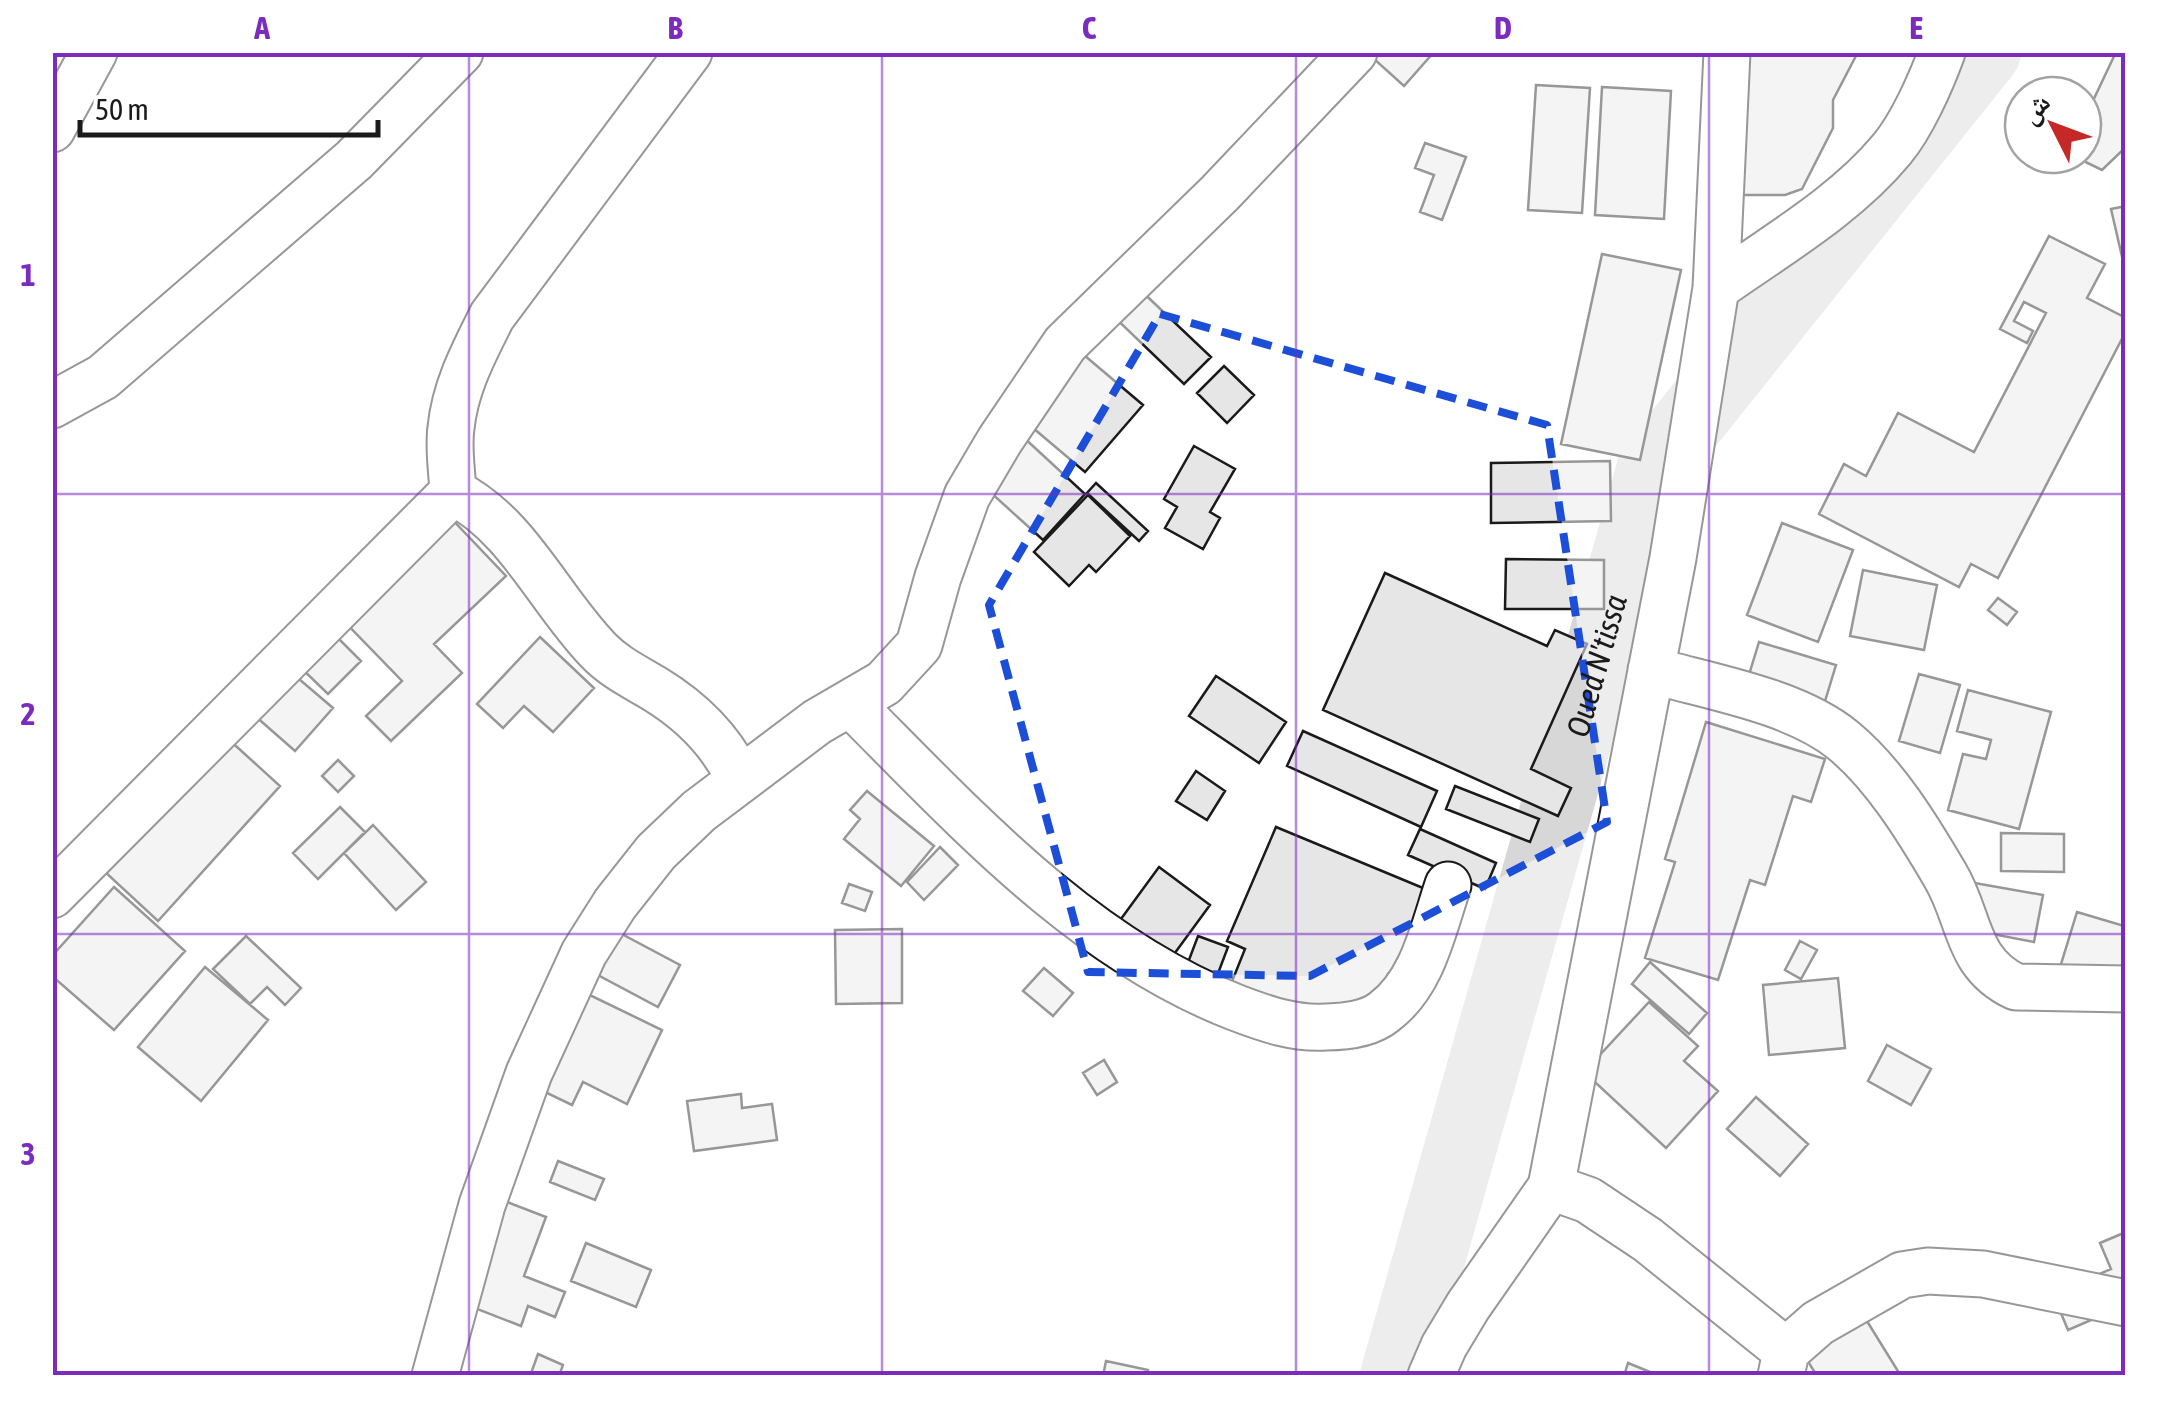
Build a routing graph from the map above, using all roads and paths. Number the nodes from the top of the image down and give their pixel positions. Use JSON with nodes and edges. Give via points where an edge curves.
{"nodes":[{"id":1,"x":94,"y":52,"type":"edge"},
{"id":2,"x":460,"y":52,"type":"edge"},
{"id":3,"x":689,"y":52,"type":"edge"},
{"id":4,"x":1354,"y":52,"type":"edge"},
{"id":5,"x":1726,"y":52,"type":"edge"},
{"id":6,"x":1942,"y":52,"type":"edge"},
{"id":7,"x":52,"y":130,"type":"edge"},
{"id":8,"x":1716,"y":288,"type":"junction"},
{"id":9,"x":52,"y":405,"type":"edge"},
{"id":10,"x":452,"y":492,"type":"junction"},
{"id":11,"x":1651,"y":670,"type":"junction"},
{"id":12,"x":850,"y":703,"type":"junction"},
{"id":13,"x":739,"y":778,"type":"junction"},
{"id":14,"x":1448,"y":885,"type":"dead end"},
{"id":15,"x":52,"y":895,"type":"edge"},
{"id":16,"x":2126,"y":989,"type":"edge"},
{"id":17,"x":1552,"y":1187,"type":"junction"},
{"id":18,"x":2126,"y":1303,"type":"edge"},
{"id":19,"x":1784,"y":1363,"type":"edge"},
{"id":20,"x":436,"y":1376,"type":"edge"},
{"id":21,"x":1431,"y":1376,"type":"edge"}],
"edges":[{"from":1,"to":7,"type":"street"},
{"from":2,"to":9,"type":"street","via":[[354,160],[103,377]]},
{"from":3,"to":10,"type":"street","via":[[492,316],[458,392],[450,430]]},
{"from":4,"to":12,"type":"street","via":[[1065,344],[967,496],[919,645],[884,684]]},
{"from":5,"to":8,"type":"street"},
{"from":6,"to":8,"type":"street","via":[[1893,148],[1845,194]]},
{"from":8,"to":11,"type":"street"},
{"from":10,"to":13,"type":"street","via":[[476,503],[504,530],[598,649],[692,716]]},
{"from":10,"to":15,"type":"street"},
{"from":11,"to":16,"type":"street","via":[[1761,701],[1846,742],[1892,795],[1946,876],[1973,944],[2001,980],[2016,987]]},
{"from":11,"to":17,"type":"street"},
{"from":12,"to":13,"type":"street"},
{"from":12,"to":14,"type":"street","via":[[998,850],[1071,910],[1140,959],[1262,1018],[1303,1028],[1346,1026],[1382,1015],[1409,989]]},
{"from":13,"to":20,"type":"street","via":[[656,852],[584,953],[529,1073],[482,1205]]},
{"from":17,"to":19,"type":"street","via":[[1588,1200],[1648,1240]]},
{"from":17,"to":21,"type":"street","via":[[1468,1306]]},
{"from":18,"to":19,"type":"street","via":[[1983,1274],[1902,1275],[1818,1324]]}]}
